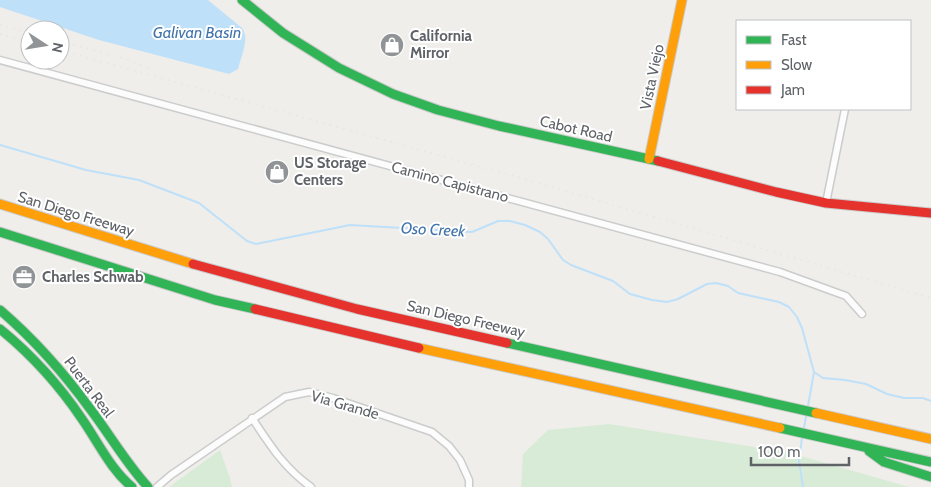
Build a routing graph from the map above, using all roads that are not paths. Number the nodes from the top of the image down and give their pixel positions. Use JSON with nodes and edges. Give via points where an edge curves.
{"nodes":[{"id":1,"x":242,"y":0,"type":"edge"},
{"id":2,"x":682,"y":0,"type":"edge"},
{"id":3,"x":0,"y":60,"type":"edge"},
{"id":4,"x":845,"y":110,"type":"edge"},
{"id":5,"x":649,"y":159,"type":"junction"},
{"id":6,"x":826,"y":203,"type":"junction"},
{"id":7,"x":0,"y":204,"type":"edge"},
{"id":8,"x":931,"y":213,"type":"edge"},
{"id":9,"x":0,"y":232,"type":"edge"},
{"id":10,"x":0,"y":310,"type":"edge"},
{"id":11,"x":862,"y":314,"type":"dead end"},
{"id":12,"x":0,"y":329,"type":"edge"},
{"id":13,"x":252,"y":418,"type":"junction"},
{"id":14,"x":931,"y":439,"type":"edge"},
{"id":15,"x":863,"y":447,"type":"junction"},
{"id":16,"x":931,"y":462,"type":"edge"},
{"id":17,"x":931,"y":477,"type":"edge"},
{"id":18,"x":132,"y":487,"type":"edge"},
{"id":19,"x":148,"y":487,"type":"edge"},
{"id":20,"x":157,"y":487,"type":"edge"},
{"id":21,"x":311,"y":487,"type":"edge"},
{"id":22,"x":469,"y":487,"type":"edge"}],
"edges":[{"from":1,"to":5,"type":"main road","name":"Cabot Road","via":[[305,47],[339,68],[393,94],[460,116]]},
{"from":2,"to":5,"type":"main road","name":"Vista Viejo"},
{"from":3,"to":11,"type":"street","name":"Camino Capistrano","via":[[780,272],[846,296]]},
{"from":4,"to":6,"type":"street"},
{"from":5,"to":6,"type":"main road","name":"Cabot Road"},
{"from":6,"to":8,"type":"main road","name":"Cabot Road"},
{"from":7,"to":14,"type":"main road","name":"San Diego Freeway","via":[[218,272],[357,309]]},
{"from":9,"to":15,"type":"main road","via":[[215,300]]},
{"from":10,"to":19,"type":"main road","name":"Puerta Real","via":[[55,363]]},
{"from":12,"to":18,"type":"main road","name":"Puerta Real","via":[[15,340],[59,388],[121,478]]},
{"from":13,"to":20,"type":"street","name":"Via Grande"},
{"from":13,"to":21,"type":"street","via":[[278,457]]},
{"from":13,"to":22,"type":"street","name":"Via Grande","via":[[285,397],[309,392],[333,398],[432,432],[460,460]]},
{"from":15,"to":16,"type":"main road"},
{"from":15,"to":17,"type":"main road","via":[[884,462]]}]}
